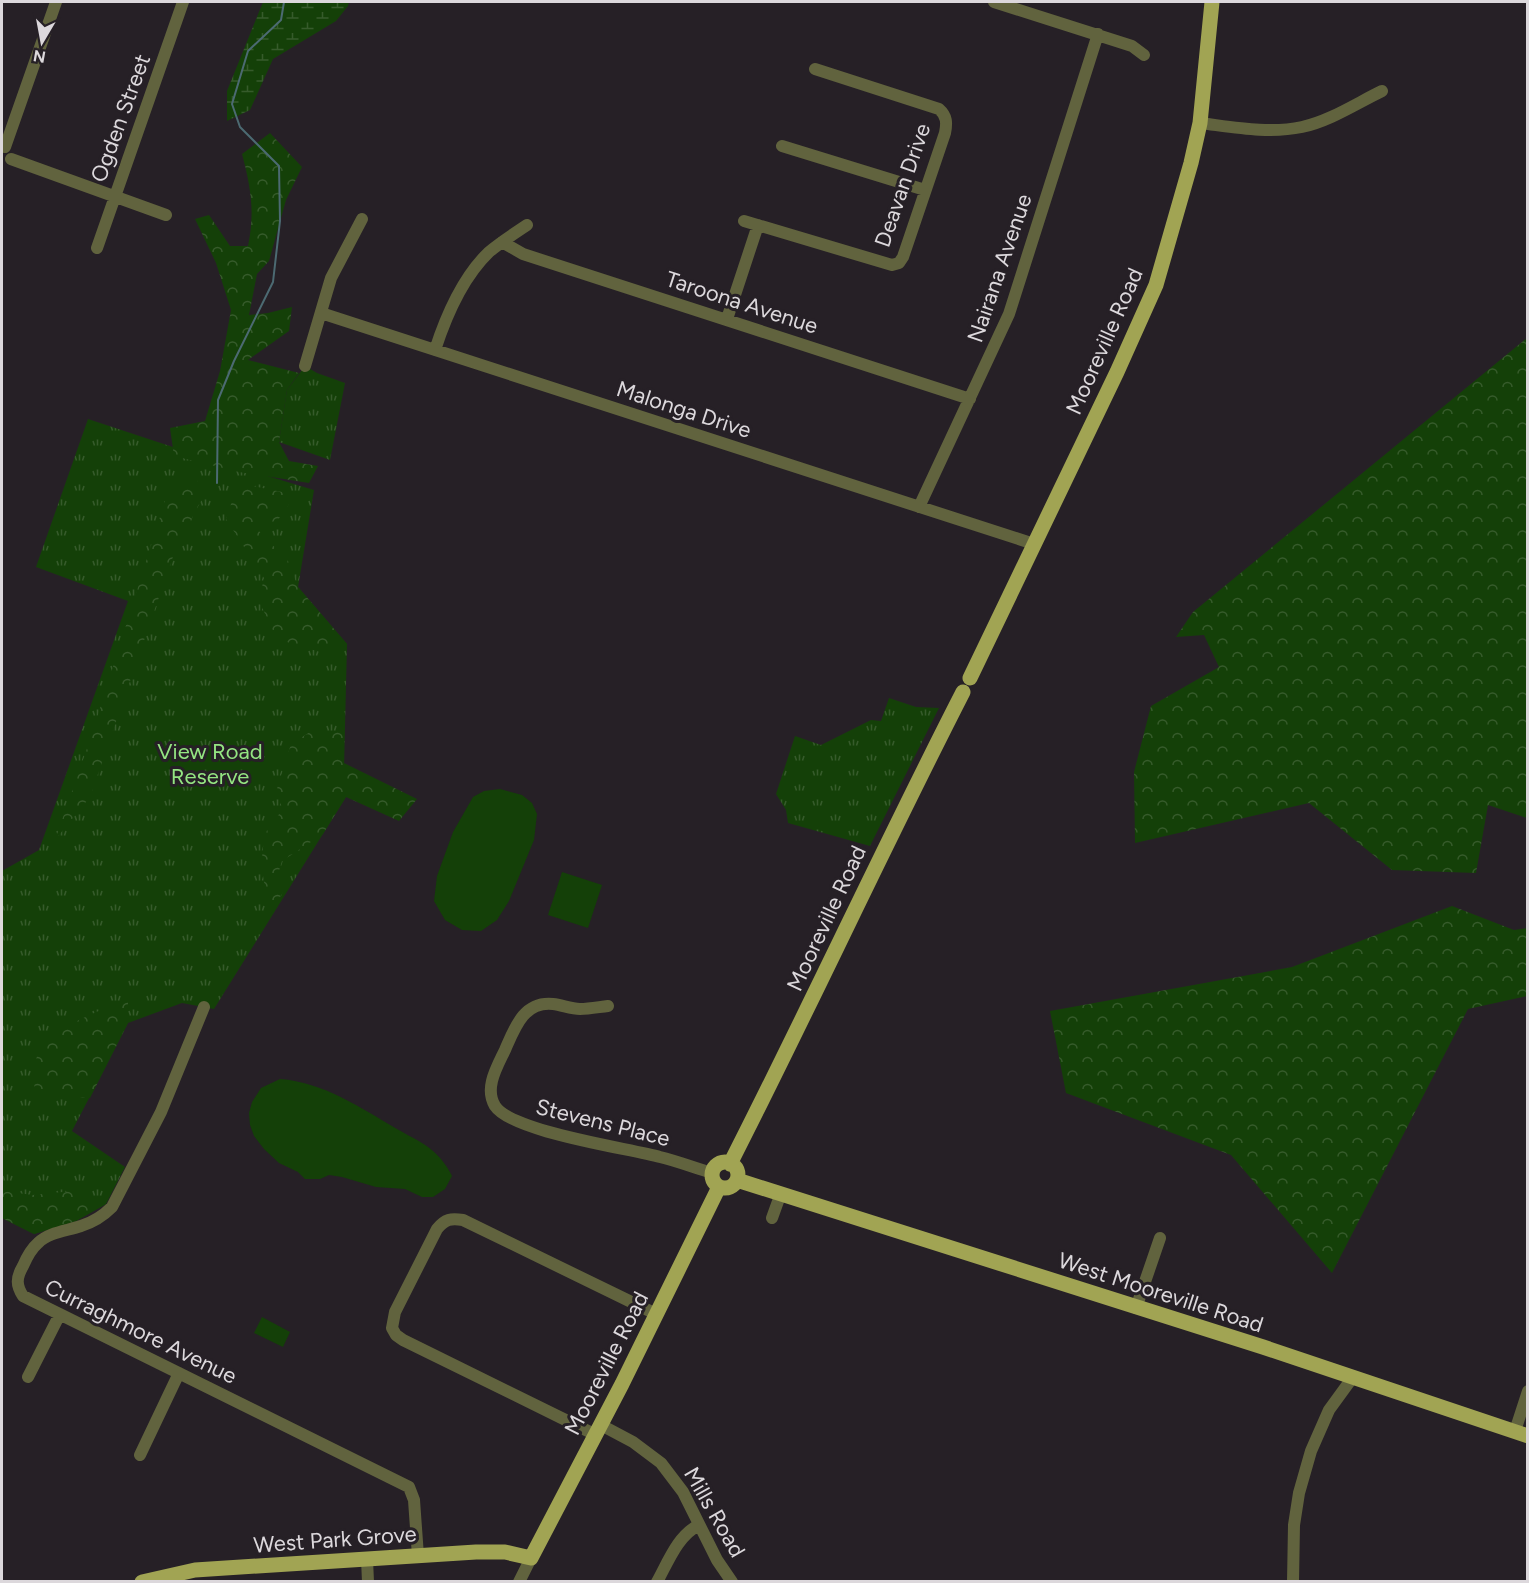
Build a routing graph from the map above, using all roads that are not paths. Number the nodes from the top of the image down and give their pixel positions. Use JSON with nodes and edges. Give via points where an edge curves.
{"nodes":[{"id":1,"x":56,"y":2,"type":"edge"},
{"id":2,"x":183,"y":2,"type":"edge"},
{"id":3,"x":994,"y":2,"type":"edge"},
{"id":4,"x":1212,"y":2,"type":"edge"},
{"id":5,"x":1098,"y":34,"type":"junction"},
{"id":6,"x":1144,"y":55,"type":"dead end"},
{"id":7,"x":815,"y":69,"type":"dead end"},
{"id":8,"x":1383,"y":91,"type":"dead end"},
{"id":9,"x":1200,"y":123,"type":"junction"},
{"id":10,"x":783,"y":146,"type":"dead end"},
{"id":11,"x":3,"y":147,"type":"edge"},
{"id":12,"x":6,"y":163,"type":"edge"},
{"id":13,"x":925,"y":190,"type":"junction"},
{"id":14,"x":114,"y":197,"type":"junction"},
{"id":15,"x":166,"y":215,"type":"dead end"},
{"id":16,"x":362,"y":219,"type":"dead end"},
{"id":17,"x":744,"y":221,"type":"dead end"},
{"id":18,"x":527,"y":225,"type":"dead end"},
{"id":19,"x":758,"y":225,"type":"junction"},
{"id":20,"x":502,"y":242,"type":"junction"},
{"id":21,"x":96,"y":248,"type":"dead end"},
{"id":22,"x":321,"y":313,"type":"junction"},
{"id":23,"x":727,"y":319,"type":"junction"},
{"id":24,"x":435,"y":350,"type":"junction"},
{"id":25,"x":304,"y":366,"type":"dead end"},
{"id":26,"x":970,"y":399,"type":"junction"},
{"id":27,"x":919,"y":507,"type":"junction"},
{"id":28,"x":1034,"y":544,"type":"junction"},
{"id":29,"x":608,"y":1006,"type":"dead end"},
{"id":30,"x":204,"y":1007,"type":"dead end"},
{"id":31,"x":730,"y":1164,"type":"junction"},
{"id":32,"x":715,"y":1180,"type":"junction"},
{"id":33,"x":737,"y":1180,"type":"junction"},
{"id":34,"x":781,"y":1193,"type":"junction"},
{"id":35,"x":772,"y":1218,"type":"dead end"},
{"id":36,"x":1160,"y":1238,"type":"dead end"},
{"id":37,"x":1136,"y":1308,"type":"junction"},
{"id":38,"x":60,"y":1314,"type":"junction"},
{"id":39,"x":656,"y":1314,"type":"junction"},
{"id":40,"x":179,"y":1373,"type":"junction"},
{"id":41,"x":28,"y":1377,"type":"dead end"},
{"id":42,"x":1353,"y":1377,"type":"junction"},
{"id":43,"x":1527,"y":1391,"type":"edge"},
{"id":44,"x":1525,"y":1408,"type":"edge"},
{"id":45,"x":599,"y":1430,"type":"junction"},
{"id":46,"x":1521,"y":1433,"type":"edge"},
{"id":47,"x":140,"y":1455,"type":"dead end"},
{"id":48,"x":699,"y":1525,"type":"junction"},
{"id":49,"x":418,"y":1556,"type":"junction"},
{"id":50,"x":531,"y":1558,"type":"junction"},
{"id":51,"x":367,"y":1559,"type":"junction"},
{"id":52,"x":142,"y":1581,"type":"edge"},
{"id":53,"x":368,"y":1581,"type":"edge"},
{"id":54,"x":519,"y":1581,"type":"edge"},
{"id":55,"x":657,"y":1581,"type":"edge"},
{"id":56,"x":732,"y":1581,"type":"edge"},
{"id":57,"x":1293,"y":1581,"type":"edge"}],
"edges":[{"from":1,"to":11,"type":"street"},
{"from":2,"to":14,"type":"street","name":"Ogden Street"},
{"from":3,"to":5,"type":"street"},
{"from":4,"to":9,"type":"main road","name":"Mooreville Road"},
{"from":5,"to":6,"type":"street","via":[[1132,46]]},
{"from":5,"to":26,"type":"street","name":"Nairana Avenue","via":[[1009,314]]},
{"from":7,"to":13,"type":"street","name":"Deavan Drive","via":[[944,113],[946,126]]},
{"from":8,"to":9,"type":"street","via":[[1303,127],[1276,130]]},
{"from":9,"to":28,"type":"main road","name":"Mooreville Road","via":[[1156,285]]},
{"from":10,"to":13,"type":"street"},
{"from":11,"to":12,"type":"street","via":[[11,153]]},
{"from":12,"to":14,"type":"street"},
{"from":13,"to":19,"type":"street","name":"Deavan Drive","via":[[903,257],[892,265]]},
{"from":14,"to":15,"type":"street"},
{"from":14,"to":21,"type":"street","name":"Ogden Street"},
{"from":16,"to":22,"type":"street","via":[[331,278]]},
{"from":17,"to":19,"type":"street","name":"Deavan Drive"},
{"from":18,"to":20,"type":"street"},
{"from":19,"to":23,"type":"street"},
{"from":20,"to":23,"type":"street","name":"Taroona Avenue","via":[[523,254]]},
{"from":20,"to":24,"type":"street","via":[[478,265],[459,294]]},
{"from":22,"to":24,"type":"street","name":"Malonga Drive"},
{"from":22,"to":25,"type":"street"},
{"from":23,"to":26,"type":"street","name":"Taroona Avenue"},
{"from":24,"to":27,"type":"street","name":"Malonga Drive"},
{"from":26,"to":27,"type":"street","name":"Nairana Avenue"},
{"from":27,"to":28,"type":"street","name":"Malonga Drive"},
{"from":28,"to":31,"type":"main road","name":"Mooreville Road"},
{"from":29,"to":32,"type":"street","name":"Stevens Place","via":[[579,1009],[542,1004],[527,1010],[495,1073],[491,1087],[494,1104],[506,1117],[519,1122],[567,1137],[659,1156]]},
{"from":30,"to":38,"type":"street","name":"Curraghmore Avenue","via":[[161,1112],[112,1207],[100,1218],[38,1242],[17,1277],[23,1296]]},
{"from":31,"to":32,"type":"main road","via":[[719,1164]]},
{"from":31,"to":33,"type":"main road","via":[[736,1168]]},
{"from":32,"to":33,"type":"main road","via":[[727,1188]]},
{"from":32,"to":39,"type":"main road","name":"Mooreville Road"},
{"from":33,"to":34,"type":"main road","name":"West Mooreville Road"},
{"from":34,"to":35,"type":"street"},
{"from":34,"to":37,"type":"main road","name":"West Mooreville Road"},
{"from":36,"to":37,"type":"street"},
{"from":37,"to":42,"type":"main road","name":"West Mooreville Road"},
{"from":38,"to":40,"type":"street","name":"Curraghmore Avenue"},
{"from":38,"to":41,"type":"street"},
{"from":39,"to":45,"type":"main road","name":"Mooreville Road"},
{"from":39,"to":45,"type":"street","name":"Mills Road","via":[[452,1218],[437,1229],[395,1312],[392,1328],[403,1340]]},
{"from":40,"to":47,"type":"street"},
{"from":40,"to":49,"type":"street","name":"Curraghmore Avenue","via":[[409,1487],[414,1500]]},
{"from":42,"to":46,"type":"main road","name":"West Mooreville Road"},
{"from":42,"to":57,"type":"street","via":[[1329,1410],[1311,1451],[1294,1525]]},
{"from":43,"to":44,"type":"street"},
{"from":44,"to":46,"type":"street"},
{"from":45,"to":48,"type":"street","name":"Mills Road","via":[[633,1442],[661,1464],[682,1492]]},
{"from":45,"to":50,"type":"main road","name":"Mooreville Road"},
{"from":48,"to":55,"type":"street","via":[[680,1541]]},
{"from":48,"to":56,"type":"street","name":"Mills Road"},
{"from":49,"to":50,"type":"main road","name":"West Park Grove","via":[[505,1552]]},
{"from":49,"to":51,"type":"main road","name":"West Park Grove"},
{"from":50,"to":54,"type":"street"},
{"from":51,"to":52,"type":"main road","name":"West Park Grove","via":[[195,1570]]},
{"from":51,"to":53,"type":"street"}]}
